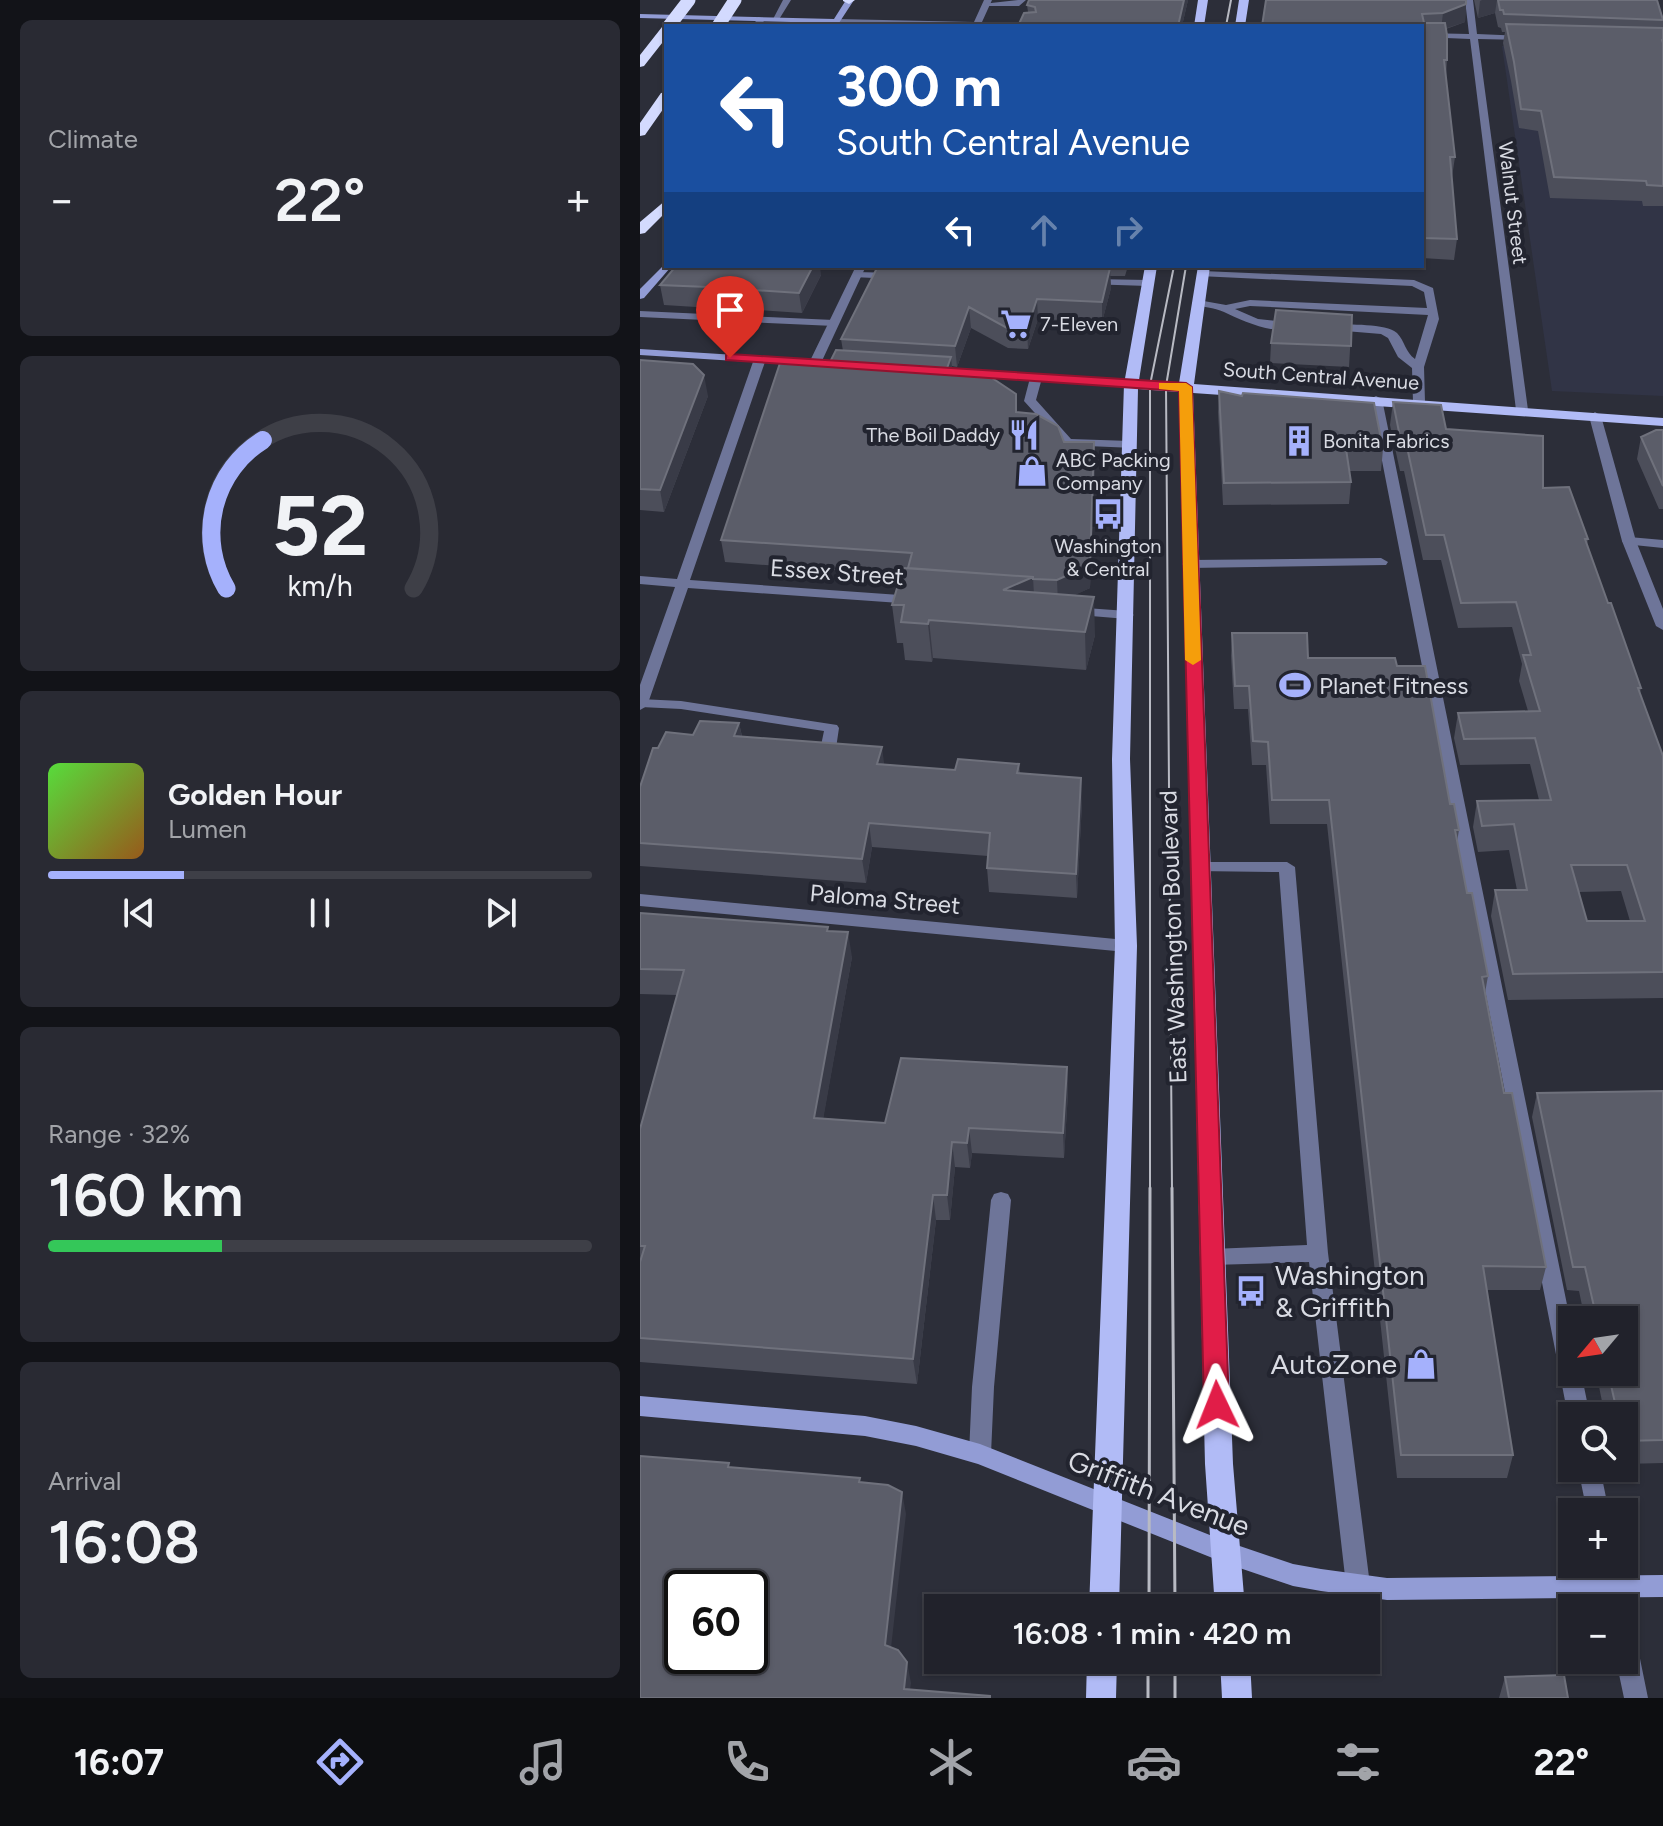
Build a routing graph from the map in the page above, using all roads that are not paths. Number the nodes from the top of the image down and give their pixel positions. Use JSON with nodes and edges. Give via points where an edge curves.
{"nodes":[{"id":1,"x":689,"y":0,"type":"edge"},
{"id":2,"x":735,"y":0,"type":"edge"},
{"id":3,"x":787,"y":0,"type":"edge"},
{"id":4,"x":849,"y":0,"type":"edge"},
{"id":5,"x":1022,"y":0,"type":"edge"},
{"id":6,"x":1203,"y":0,"type":"edge"},
{"id":7,"x":1244,"y":0,"type":"edge"},
{"id":8,"x":1469,"y":0,"type":"edge"},
{"id":9,"x":987,"y":2,"type":"edge"},
{"id":10,"x":640,"y":16,"type":"edge"},
{"id":11,"x":775,"y":19,"type":"junction"},
{"id":12,"x":759,"y":22,"type":"edge"},
{"id":13,"x":671,"y":24,"type":"edge"},
{"id":14,"x":719,"y":24,"type":"edge"},
{"id":15,"x":835,"y":24,"type":"edge"},
{"id":16,"x":976,"y":24,"type":"edge"},
{"id":17,"x":1199,"y":24,"type":"edge"},
{"id":18,"x":1240,"y":24,"type":"edge"},
{"id":19,"x":664,"y":33,"type":"edge"},
{"id":20,"x":1424,"y":35,"type":"edge"},
{"id":21,"x":1474,"y":37,"type":"junction"},
{"id":22,"x":1541,"y":39,"type":"edge"},
{"id":23,"x":640,"y":63,"type":"edge"},
{"id":24,"x":664,"y":99,"type":"edge"},
{"id":25,"x":640,"y":132,"type":"edge"},
{"id":26,"x":664,"y":206,"type":"edge"},
{"id":27,"x":640,"y":230,"type":"edge"},
{"id":28,"x":664,"y":268,"type":"edge"},
{"id":29,"x":1151,"y":268,"type":"edge"},
{"id":30,"x":1203,"y":270,"type":"edge"},
{"id":31,"x":859,"y":271,"type":"edge"},
{"id":32,"x":1252,"y":276,"type":"junction"},
{"id":33,"x":913,"y":277,"type":"edge"},
{"id":34,"x":1084,"y":282,"type":"edge"},
{"id":35,"x":1148,"y":283,"type":"junction"},
{"id":36,"x":640,"y":296,"type":"edge"},
{"id":37,"x":1198,"y":303,"type":"junction"},
{"id":38,"x":1250,"y":303,"type":"junction"},
{"id":39,"x":1226,"y":308,"type":"junction"},
{"id":40,"x":1408,"y":311,"type":"junction"},
{"id":41,"x":640,"y":314,"type":"edge"},
{"id":42,"x":1434,"y":315,"type":"junction"},
{"id":43,"x":834,"y":323,"type":"junction"},
{"id":44,"x":1301,"y":326,"type":"edge"},
{"id":45,"x":1314,"y":327,"type":"edge"},
{"id":46,"x":1384,"y":331,"type":"junction"},
{"id":47,"x":640,"y":352,"type":"edge"},
{"id":48,"x":760,"y":359,"type":"junction"},
{"id":49,"x":815,"y":363,"type":"junction"},
{"id":50,"x":862,"y":366,"type":"edge"},
{"id":51,"x":1418,"y":367,"type":"junction"},
{"id":52,"x":925,"y":370,"type":"edge"},
{"id":53,"x":1036,"y":378,"type":"junction"},
{"id":54,"x":1131,"y":384,"type":"junction"},
{"id":55,"x":1186,"y":387,"type":"junction"},
{"id":56,"x":1376,"y":399,"type":"junction"},
{"id":57,"x":1419,"y":402,"type":"junction"},
{"id":58,"x":1522,"y":410,"type":"junction"},
{"id":59,"x":1595,"y":416,"type":"junction"},
{"id":60,"x":1663,"y":422,"type":"edge"},
{"id":61,"x":1130,"y":445,"type":"junction"},
{"id":62,"x":1629,"y":541,"type":"junction"},
{"id":63,"x":1663,"y":544,"type":"edge"},
{"id":64,"x":1381,"y":562,"type":"dead end"},
{"id":65,"x":1189,"y":564,"type":"junction"},
{"id":66,"x":640,"y":580,"type":"edge"},
{"id":67,"x":681,"y":583,"type":"junction"},
{"id":68,"x":935,"y":601,"type":"edge"},
{"id":69,"x":1062,"y":610,"type":"edge"},
{"id":70,"x":1127,"y":615,"type":"junction"},
{"id":71,"x":1663,"y":626,"type":"edge"},
{"id":72,"x":640,"y":704,"type":"edge"},
{"id":73,"x":827,"y":755,"type":"edge"},
{"id":74,"x":1202,"y":867,"type":"junction"},
{"id":75,"x":640,"y":900,"type":"edge"},
{"id":76,"x":1126,"y":946,"type":"junction"},
{"id":77,"x":1001,"y":1200,"type":"dead end"},
{"id":78,"x":1318,"y":1253,"type":"junction"},
{"id":79,"x":1212,"y":1257,"type":"junction"},
{"id":80,"x":1576,"y":1402,"type":"edge"},
{"id":81,"x":640,"y":1406,"type":"edge"},
{"id":82,"x":980,"y":1454,"type":"junction"},
{"id":83,"x":1108,"y":1503,"type":"junction"},
{"id":84,"x":1225,"y":1552,"type":"junction"},
{"id":85,"x":1358,"y":1585,"type":"junction"},
{"id":86,"x":1613,"y":1586,"type":"edge"},
{"id":87,"x":1663,"y":1586,"type":"edge"},
{"id":88,"x":1105,"y":1594,"type":"edge"},
{"id":89,"x":1229,"y":1594,"type":"edge"},
{"id":90,"x":1102,"y":1674,"type":"edge"},
{"id":91,"x":1236,"y":1674,"type":"edge"},
{"id":92,"x":1631,"y":1674,"type":"edge"},
{"id":93,"x":1101,"y":1698,"type":"edge"},
{"id":94,"x":1237,"y":1698,"type":"edge"},
{"id":95,"x":1636,"y":1698,"type":"edge"}],
"edges":[{"from":1,"to":13,"type":"highway","bridge":true},
{"from":2,"to":14,"type":"highway","bridge":true},
{"from":3,"to":11,"type":"street"},
{"from":4,"to":15,"type":"main road"},
{"from":5,"to":9,"type":"street"},
{"from":6,"to":17,"type":"main road"},
{"from":7,"to":18,"type":"main road"},
{"from":8,"to":21,"type":"street","name":"Walnut Street"},
{"from":9,"to":16,"type":"street"},
{"from":10,"to":12,"type":"main road"},
{"from":11,"to":12,"type":"main road"},
{"from":11,"to":15,"type":"main road"},
{"from":19,"to":23,"type":"highway"},
{"from":20,"to":21,"type":"street"},
{"from":21,"to":22,"type":"street"},
{"from":21,"to":58,"type":"street","name":"Walnut Street"},
{"from":24,"to":25,"type":"highway"},
{"from":26,"to":27,"type":"highway"},
{"from":28,"to":36,"type":"main road"},
{"from":29,"to":35,"type":"main road","name":"East Washington Boulevard"},
{"from":30,"to":32,"type":"street"},
{"from":30,"to":37,"type":"main road","name":"East Washington Boulevard"},
{"from":31,"to":33,"type":"street"},
{"from":31,"to":43,"type":"street"},
{"from":32,"to":38,"type":"street"},
{"from":32,"to":42,"type":"street","via":[[1414,283],[1429,290]]},
{"from":34,"to":35,"type":"street"},
{"from":35,"to":54,"type":"main road","name":"East Washington Boulevard"},
{"from":37,"to":39,"type":"street"},
{"from":37,"to":55,"type":"main road","name":"East Washington Boulevard"},
{"from":38,"to":39,"type":"street"},
{"from":38,"to":40,"type":"street"},
{"from":39,"to":44,"type":"street","via":[[1257,323]]},
{"from":40,"to":42,"type":"street"},
{"from":40,"to":46,"type":"street"},
{"from":41,"to":43,"type":"street"},
{"from":42,"to":51,"type":"street"},
{"from":43,"to":49,"type":"street"},
{"from":45,"to":46,"type":"street"},
{"from":46,"to":51,"type":"street"},
{"from":47,"to":48,"type":"main road"},
{"from":48,"to":49,"type":"main road"},
{"from":48,"to":67,"type":"street"},
{"from":49,"to":50,"type":"main road"},
{"from":51,"to":57,"type":"street"},
{"from":52,"to":53,"type":"main road","name":"South Central Avenue"},
{"from":53,"to":54,"type":"main road","name":"South Central Avenue"},
{"from":53,"to":61,"type":"street","via":[[1030,401],[1068,442]]},
{"from":54,"to":55,"type":"main road","name":"South Central Avenue"},
{"from":54,"to":61,"type":"main road","name":"East Washington Boulevard"},
{"from":55,"to":56,"type":"main road","name":"South Central Avenue"},
{"from":55,"to":65,"type":"main road","name":"East Washington Boulevard"},
{"from":56,"to":57,"type":"main road","name":"South Central Avenue"},
{"from":56,"to":80,"type":"street"},
{"from":57,"to":58,"type":"main road","name":"South Central Avenue"},
{"from":58,"to":59,"type":"main road","name":"South Central Avenue"},
{"from":59,"to":60,"type":"main road","name":"South Central Avenue"},
{"from":59,"to":62,"type":"street"},
{"from":61,"to":70,"type":"main road","name":"East Washington Boulevard"},
{"from":62,"to":63,"type":"street"},
{"from":62,"to":71,"type":"street"},
{"from":64,"to":65,"type":"street"},
{"from":65,"to":74,"type":"main road","name":"East Washington Boulevard"},
{"from":66,"to":67,"type":"street","name":"Essex Street"},
{"from":67,"to":68,"type":"street","name":"Essex Street"},
{"from":67,"to":72,"type":"street"},
{"from":69,"to":70,"type":"street"},
{"from":70,"to":76,"type":"main road","name":"East Washington Boulevard","via":[[1121,759]]},
{"from":72,"to":73,"type":"street","via":[[681,705],[832,728]]},
{"from":74,"to":78,"type":"street","via":[[1287,867]]},
{"from":74,"to":79,"type":"main road","name":"East Washington Boulevard"},
{"from":75,"to":76,"type":"street","name":"Paloma Street"},
{"from":76,"to":83,"type":"main road","name":"East Washington Boulevard"},
{"from":77,"to":82,"type":"street"},
{"from":78,"to":79,"type":"street"},
{"from":78,"to":85,"type":"street"},
{"from":79,"to":84,"type":"main road","name":"East Washington Boulevard"},
{"from":81,"to":82,"type":"main road","name":"Griffith Avenue","via":[[865,1426]]},
{"from":82,"to":83,"type":"main road","name":"Griffith Avenue"},
{"from":83,"to":84,"type":"main road","name":"Griffith Avenue"},
{"from":83,"to":88,"type":"main road","name":"East Washington Boulevard"},
{"from":84,"to":85,"type":"main road","name":"Griffith Avenue","via":[[1293,1575]]},
{"from":84,"to":89,"type":"main road","name":"East Washington Boulevard"},
{"from":85,"to":86,"type":"main road","name":"Griffith Avenue"},
{"from":86,"to":87,"type":"main road","name":"Griffith Avenue"},
{"from":90,"to":93,"type":"main road"},
{"from":91,"to":94,"type":"main road"},
{"from":92,"to":95,"type":"street"}]}
